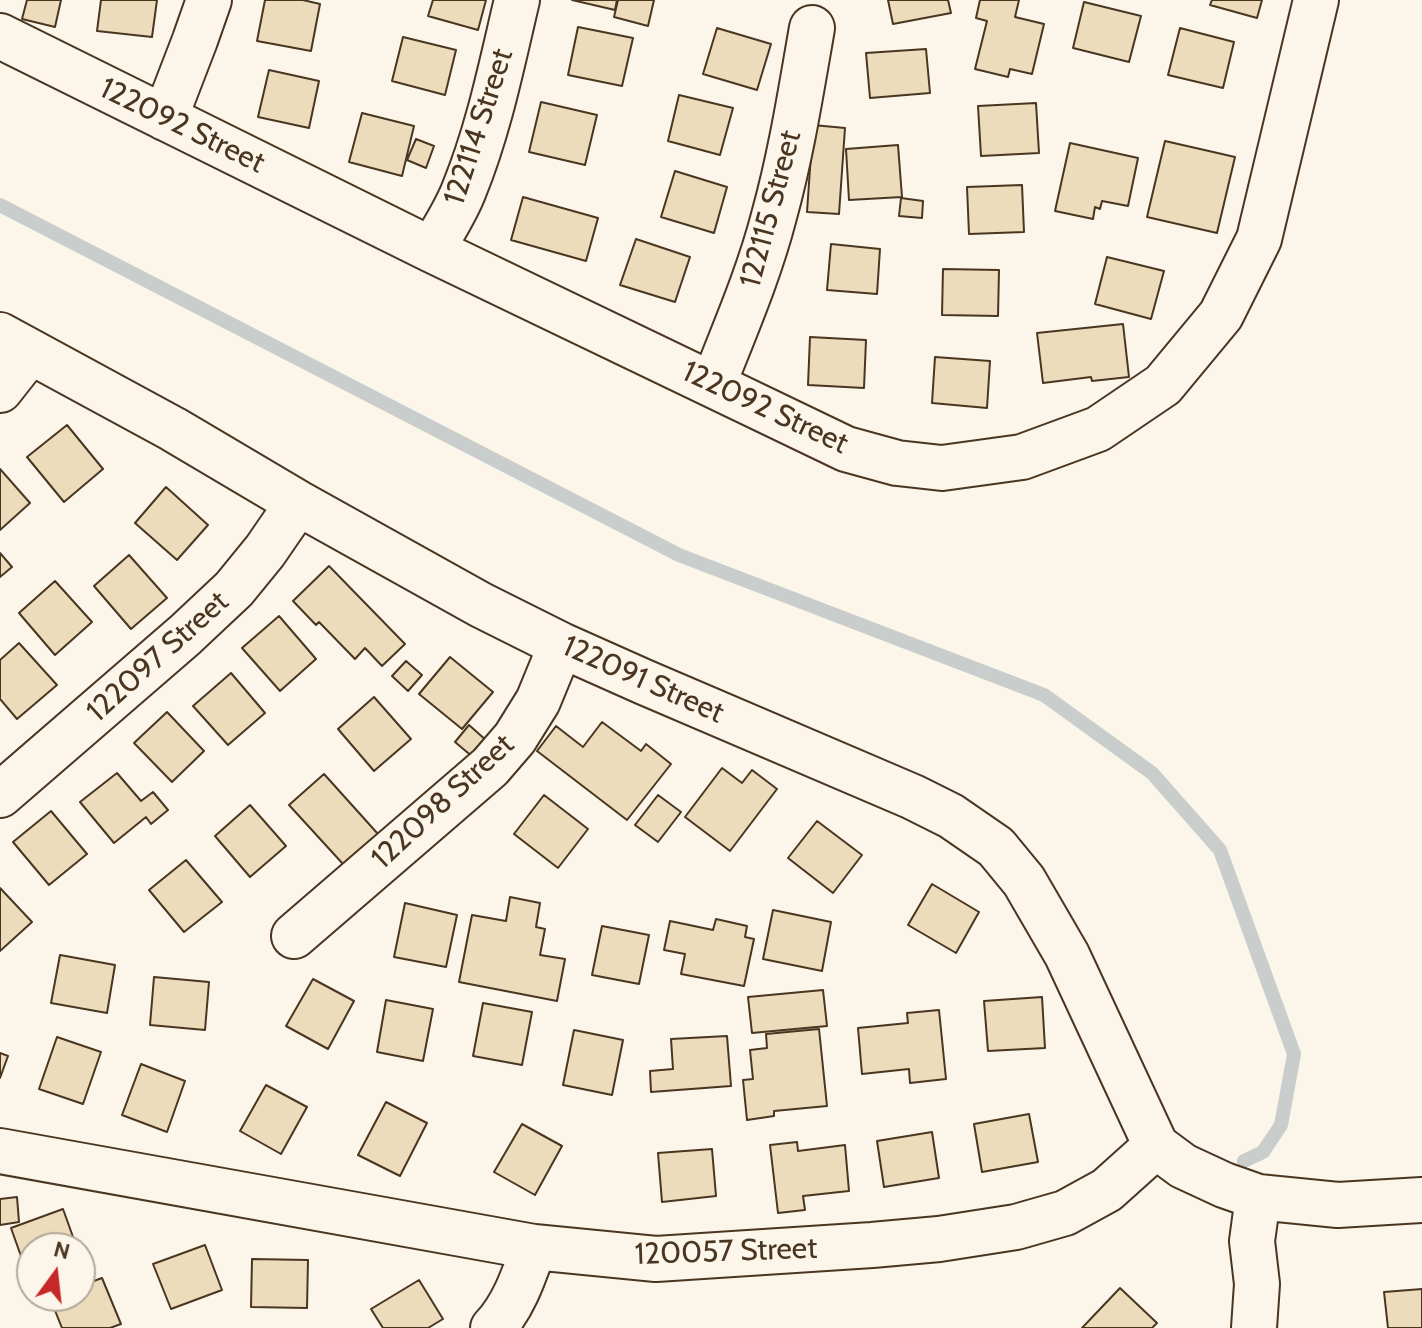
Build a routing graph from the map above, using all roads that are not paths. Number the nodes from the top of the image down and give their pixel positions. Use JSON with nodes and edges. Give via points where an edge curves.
{"nodes":[{"id":1,"x":209,"y":0,"type":"edge"},
{"id":2,"x":517,"y":0,"type":"edge"},
{"id":3,"x":1316,"y":0,"type":"edge"},
{"id":4,"x":812,"y":28,"type":"dead end"},
{"id":5,"x":0,"y":36,"type":"edge"},
{"id":6,"x":165,"y":118,"type":"junction"},
{"id":7,"x":432,"y":250,"type":"junction"},
{"id":8,"x":15,"y":343,"type":"edge"},
{"id":9,"x":713,"y":385,"type":"junction"},
{"id":10,"x":0,"y":390,"type":"edge"},
{"id":11,"x":298,"y":503,"type":"junction"},
{"id":12,"x":561,"y":645,"type":"junction"},
{"id":13,"x":0,"y":795,"type":"edge"},
{"id":14,"x":294,"y":936,"type":"dead end"},
{"id":15,"x":1156,"y":1146,"type":"junction"},
{"id":16,"x":0,"y":1151,"type":"edge"},
{"id":17,"x":1258,"y":1197,"type":"junction"},
{"id":18,"x":1422,"y":1200,"type":"edge"},
{"id":19,"x":534,"y":1247,"type":"junction"},
{"id":20,"x":493,"y":1328,"type":"edge"},
{"id":21,"x":1254,"y":1328,"type":"edge"}],
"edges":[{"from":1,"to":6,"type":"street"},
{"from":2,"to":7,"type":"street","name":"122114 Street","via":[[464,192]]},
{"from":3,"to":9,"type":"street","name":"122092 Street","via":[[1259,239],[1221,315],[1163,385],[1098,429],[1022,457],[942,468],[897,463],[846,449]]},
{"from":4,"to":9,"type":"street","name":"122115 Street","via":[[774,216]]},
{"from":5,"to":6,"type":"street","name":"122092 Street"},
{"from":6,"to":7,"type":"street","name":"122092 Street"},
{"from":7,"to":9,"type":"street","name":"122092 Street"},
{"from":8,"to":10,"type":"street"},
{"from":8,"to":11,"type":"street","name":"122091 Street"},
{"from":11,"to":12,"type":"street","name":"122091 Street"},
{"from":11,"to":13,"type":"street","name":"122097 Street","via":[[234,589]]},
{"from":12,"to":14,"type":"street","name":"122098 Street","via":[[538,701],[490,767]]},
{"from":12,"to":15,"type":"street","name":"122091 Street","via":[[913,797],[996,847],[1024,881],[1067,955]]},
{"from":15,"to":17,"type":"street","via":[[1183,1166]]},
{"from":15,"to":19,"type":"street","name":"120057 Street","via":[[1107,1190],[1065,1213],[1016,1227],[939,1239],[683,1258]]},
{"from":16,"to":19,"type":"street","name":"120057 Street"},
{"from":17,"to":18,"type":"street","via":[[1338,1205]]},
{"from":17,"to":21,"type":"street","via":[[1252,1241],[1257,1284]]},
{"from":19,"to":20,"type":"street","via":[[519,1288]]}]}
